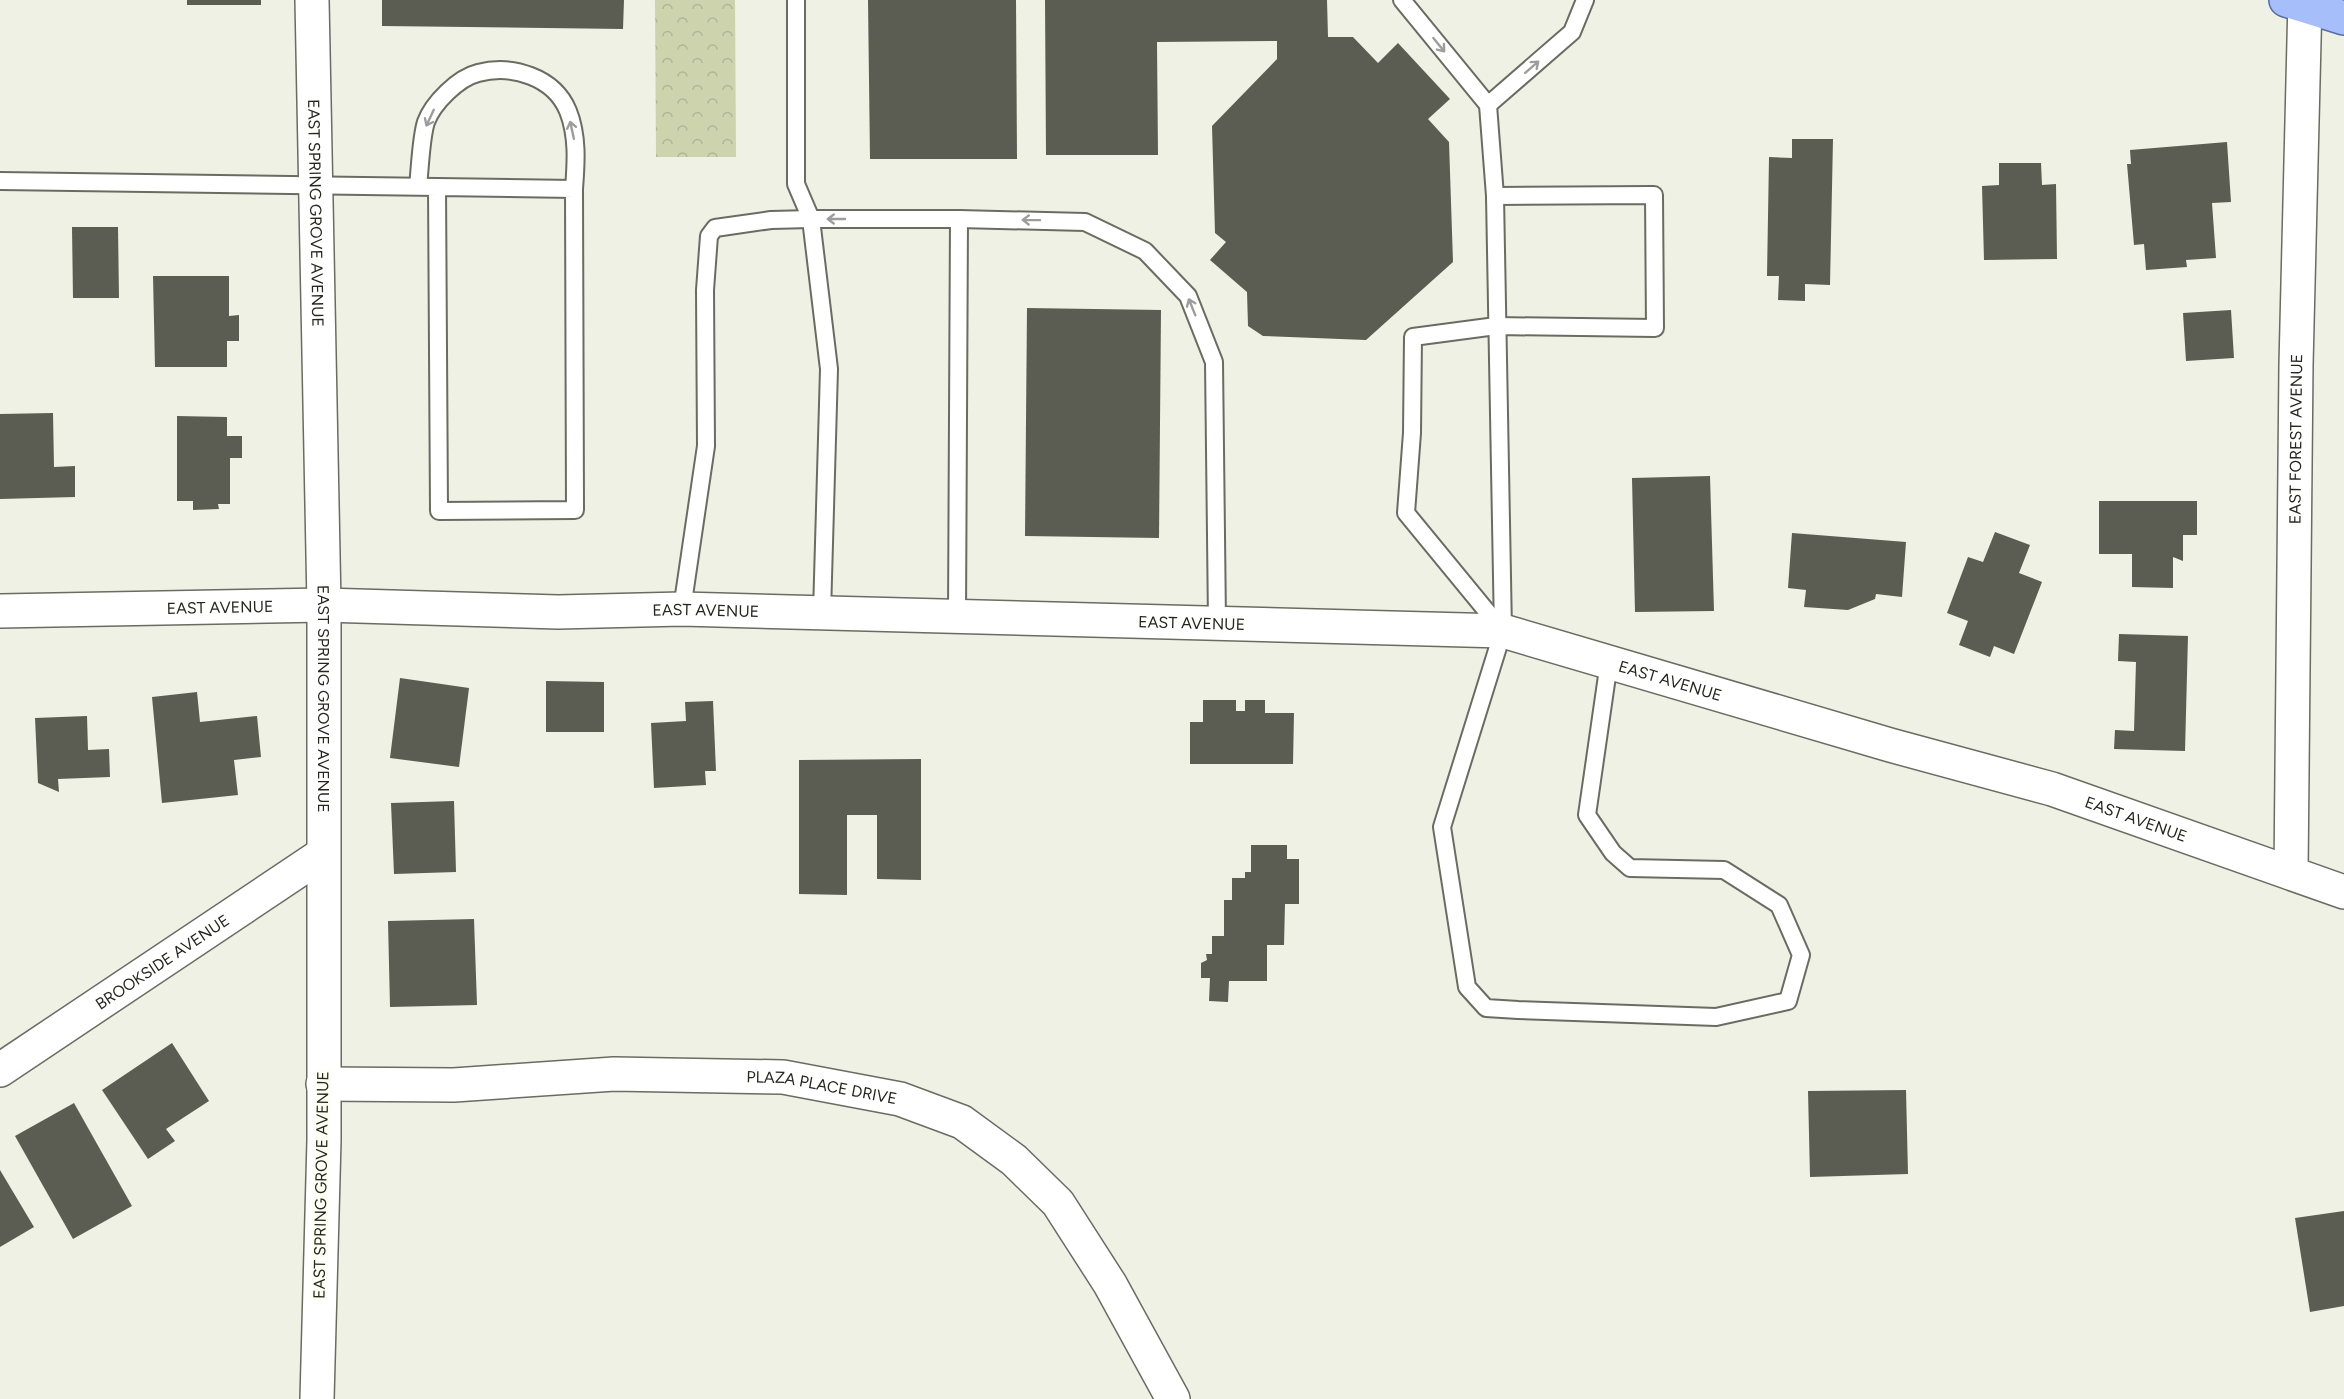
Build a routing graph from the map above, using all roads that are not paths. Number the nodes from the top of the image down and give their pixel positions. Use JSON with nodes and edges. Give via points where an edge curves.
{"nodes":[{"id":1,"x":312,"y":0,"type":"edge"},
{"id":2,"x":796,"y":0,"type":"edge"},
{"id":3,"x":1402,"y":0,"type":"edge"},
{"id":4,"x":1585,"y":0,"type":"edge"},
{"id":5,"x":2299,"y":2,"type":"edge"},
{"id":6,"x":2344,"y":18,"type":"edge"},
{"id":7,"x":1488,"y":105,"type":"junction"},
{"id":8,"x":0,"y":181,"type":"edge"},
{"id":9,"x":316,"y":185,"type":"junction"},
{"id":10,"x":418,"y":186,"type":"junction"},
{"id":11,"x":436,"y":187,"type":"junction"},
{"id":12,"x":574,"y":189,"type":"junction"},
{"id":13,"x":1495,"y":196,"type":"junction"},
{"id":14,"x":811,"y":219,"type":"junction"},
{"id":15,"x":959,"y":219,"type":"junction"},
{"id":16,"x":1497,"y":326,"type":"junction"},
{"id":17,"x":324,"y":605,"type":"junction"},
{"id":18,"x":682,"y":609,"type":"junction"},
{"id":19,"x":0,"y":611,"type":"edge"},
{"id":20,"x":822,"y":613,"type":"junction"},
{"id":21,"x":957,"y":616,"type":"junction"},
{"id":22,"x":1217,"y":622,"type":"junction"},
{"id":23,"x":1503,"y":630,"type":"junction"},
{"id":24,"x":1609,"y":662,"type":"junction"},
{"id":25,"x":323,"y":854,"type":"junction"},
{"id":26,"x":2291,"y":873,"type":"junction"},
{"id":27,"x":2344,"y":892,"type":"edge"},
{"id":28,"x":0,"y":1070,"type":"edge"},
{"id":29,"x":323,"y":1084,"type":"junction"},
{"id":30,"x":317,"y":1399,"type":"edge"},
{"id":31,"x":1173,"y":1399,"type":"edge"}],
"edges":[{"from":1,"to":9,"type":"street","name":"EAST SPRING GROVE AVENUE"},
{"from":2,"to":14,"type":"lane","via":[[796,184]]},
{"from":3,"to":7,"type":"lane","one_way":true},
{"from":7,"to":4,"type":"lane","one_way":true,"via":[[1572,32]]},
{"from":5,"to":6,"type":"main road"},
{"from":5,"to":26,"type":"street","name":"EAST FOREST AVENUE"},
{"from":7,"to":13,"type":"lane"},
{"from":8,"to":9,"type":"lane"},
{"from":9,"to":10,"type":"lane"},
{"from":9,"to":17,"type":"street","name":"EAST SPRING GROVE AVENUE"},
{"from":10,"to":11,"type":"lane"},
{"from":12,"to":10,"type":"lane","one_way":true,"via":[[574,135],[567,110],[551,87],[526,74],[500,70],[476,73],[443,95],[426,123]]},
{"from":11,"to":12,"type":"lane"},
{"from":11,"to":12,"type":"lane","via":[[439,511],[575,510]]},
{"from":13,"to":16,"type":"lane"},
{"from":13,"to":16,"type":"lane","via":[[1654,195],[1656,266],[1655,328]]},
{"from":15,"to":14,"type":"lane","one_way":true},
{"from":14,"to":18,"type":"lane","via":[[735,224],[715,228],[709,236],[705,290],[706,446]]},
{"from":14,"to":20,"type":"lane","via":[[829,369]]},
{"from":15,"to":21,"type":"lane"},
{"from":22,"to":15,"type":"lane","one_way":true,"via":[[1214,362],[1188,296],[1145,251],[1085,222]]},
{"from":16,"to":23,"type":"lane"},
{"from":16,"to":23,"type":"lane","via":[[1413,337],[1406,513]]},
{"from":17,"to":18,"type":"street","name":"EAST AVENUE","via":[[558,612]]},
{"from":17,"to":19,"type":"street","name":"EAST AVENUE"},
{"from":17,"to":25,"type":"street","name":"EAST SPRING GROVE AVENUE"},
{"from":18,"to":20,"type":"street","name":"EAST AVENUE"},
{"from":20,"to":21,"type":"street","name":"EAST AVENUE"},
{"from":21,"to":22,"type":"street","name":"EAST AVENUE"},
{"from":22,"to":23,"type":"street","name":"EAST AVENUE"},
{"from":23,"to":24,"type":"street","name":"EAST AVENUE"},
{"from":23,"to":24,"type":"lane","via":[[1442,827],[1467,987],[1486,1008],[1518,1010],[1716,1017],[1788,1001],[1801,955],[1779,905],[1724,870],[1630,868],[1613,853],[1587,815]]},
{"from":24,"to":26,"type":"street","name":"EAST AVENUE","via":[[2052,789]]},
{"from":25,"to":28,"type":"street","name":"BROOKSIDE AVENUE"},
{"from":25,"to":29,"type":"street","name":"EAST SPRING GROVE AVENUE"},
{"from":26,"to":27,"type":"street","name":"EAST AVENUE"},
{"from":29,"to":30,"type":"street","name":"EAST SPRING GROVE AVENUE"},
{"from":29,"to":31,"type":"street","name":"PLAZA PLACE DRIVE","via":[[454,1085],[614,1074],[783,1077],[900,1099],[962,1122],[1014,1160],[1058,1203],[1110,1284]]}]}
